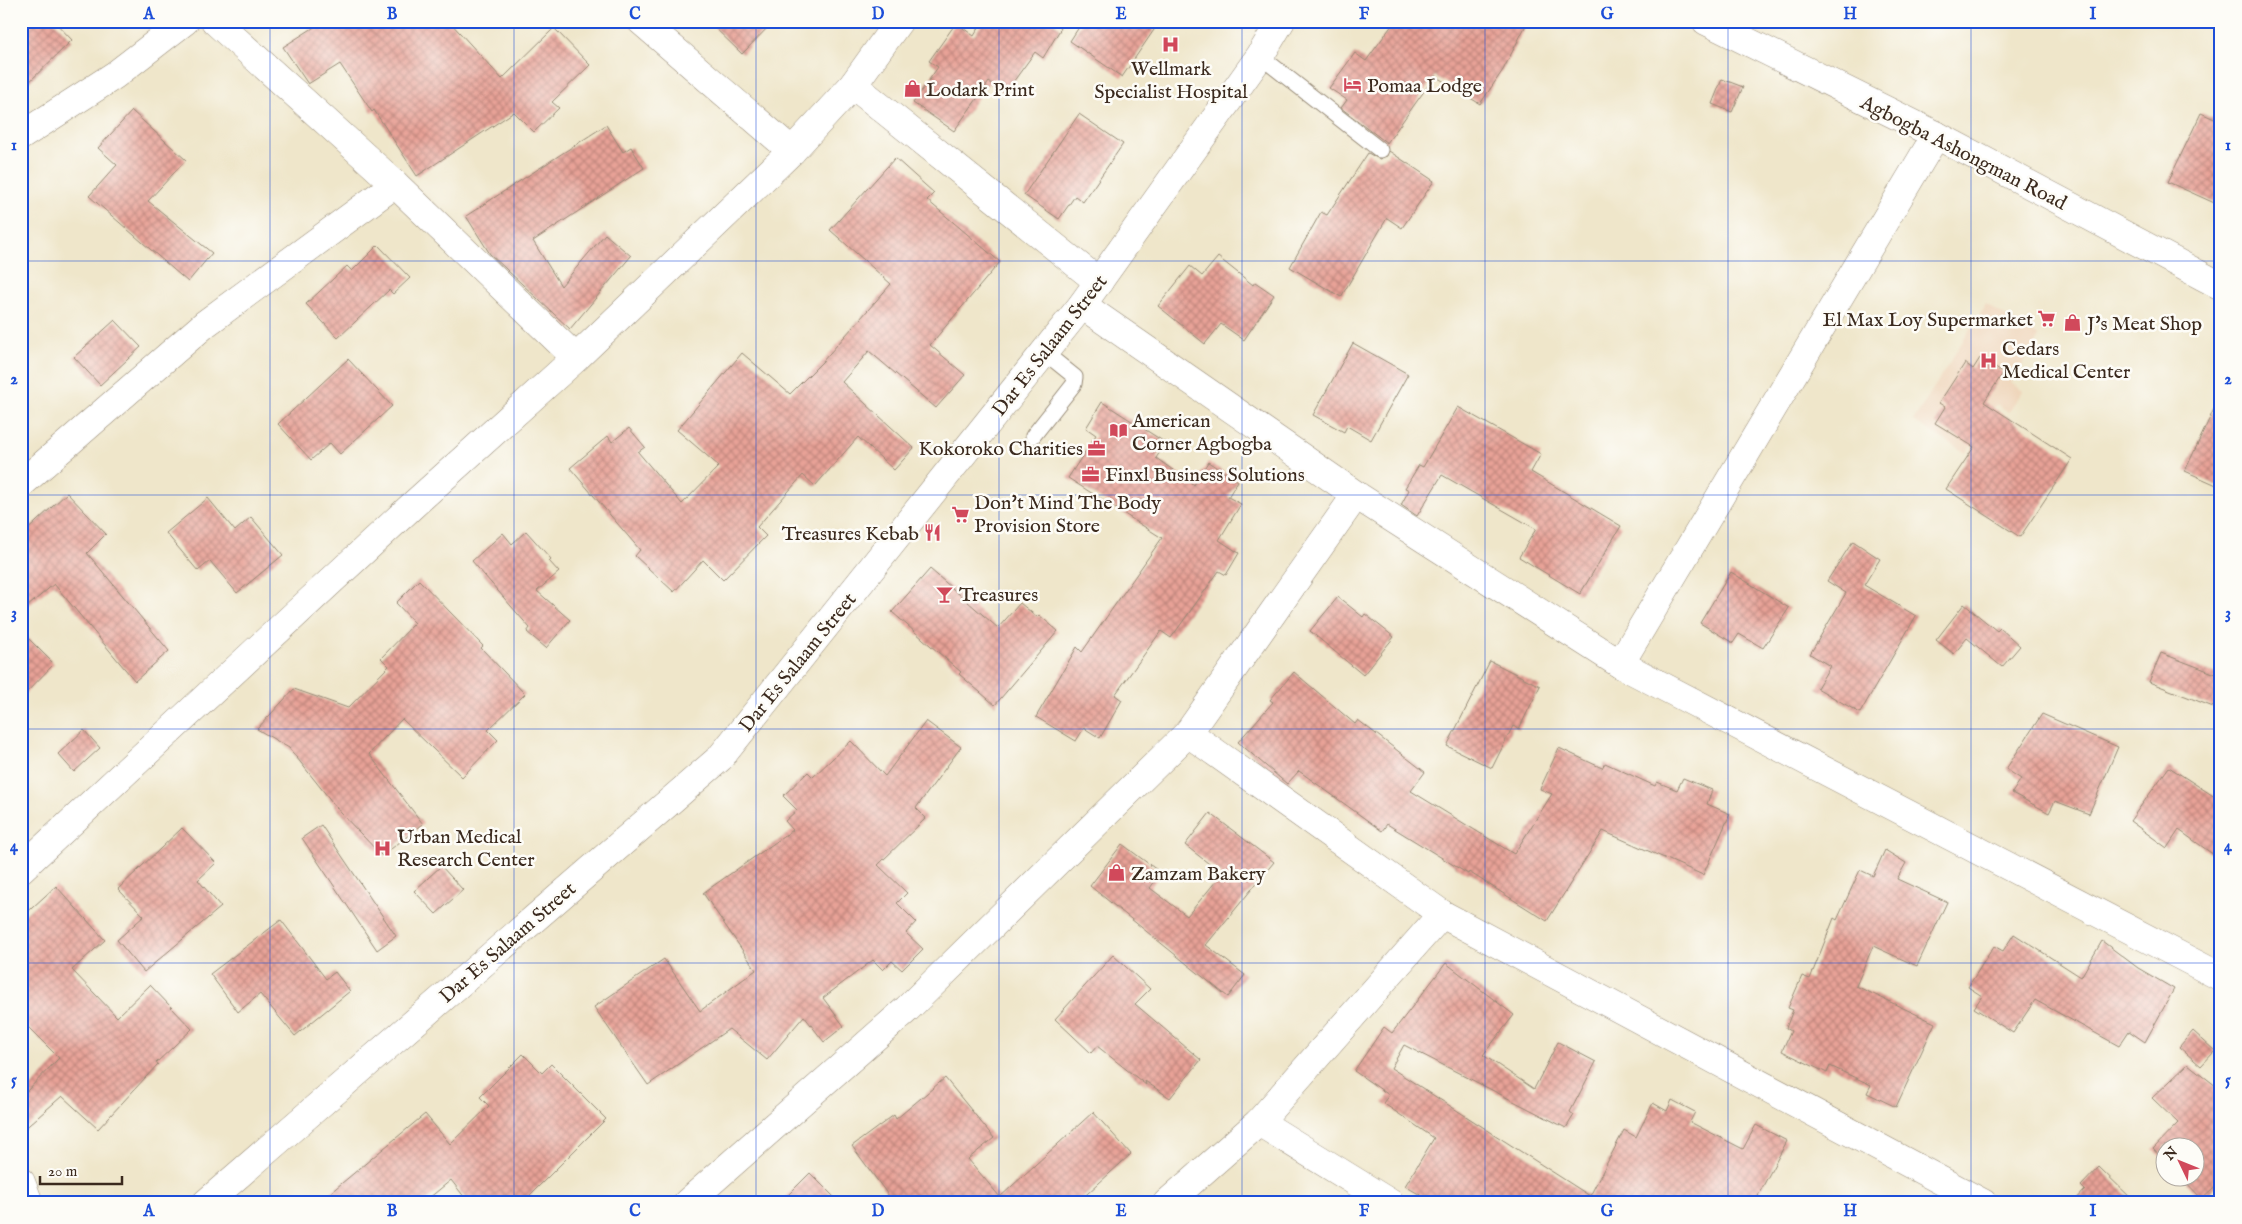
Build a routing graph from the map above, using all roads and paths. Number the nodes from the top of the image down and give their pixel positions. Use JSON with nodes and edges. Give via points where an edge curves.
{"nodes":[{"id":1,"x":185,"y":21,"type":"edge"},
{"id":2,"x":215,"y":21,"type":"edge"},
{"id":3,"x":641,"y":21,"type":"edge"},
{"id":4,"x":899,"y":21,"type":"edge"},
{"id":5,"x":1281,"y":21,"type":"edge"},
{"id":6,"x":1706,"y":21,"type":"edge"},
{"id":7,"x":1260,"y":56,"type":"junction"},
{"id":8,"x":853,"y":85,"type":"junction"},
{"id":9,"x":1936,"y":135,"type":"junction"},
{"id":10,"x":21,"y":136,"type":"edge"},
{"id":11,"x":792,"y":150,"type":"junction"},
{"id":12,"x":1380,"y":150,"type":"dead end"},
{"id":13,"x":395,"y":184,"type":"junction"},
{"id":14,"x":1099,"y":282,"type":"junction"},
{"id":15,"x":2221,"y":286,"type":"edge"},
{"id":16,"x":1082,"y":305,"type":"junction"},
{"id":17,"x":1044,"y":352,"type":"junction"},
{"id":18,"x":576,"y":358,"type":"junction"},
{"id":19,"x":1033,"y":436,"type":"dead end"},
{"id":20,"x":21,"y":484,"type":"edge"},
{"id":21,"x":1356,"y":495,"type":"junction"},
{"id":22,"x":1620,"y":664,"type":"junction"},
{"id":23,"x":1188,"y":733,"type":"junction"},
{"id":24,"x":21,"y":868,"type":"edge"},
{"id":25,"x":1442,"y":914,"type":"junction"},
{"id":26,"x":2221,"y":976,"type":"edge"},
{"id":27,"x":1259,"y":1122,"type":"junction"},
{"id":28,"x":21,"y":1182,"type":"edge"},
{"id":29,"x":29,"y":1203,"type":"edge"},
{"id":30,"x":206,"y":1203,"type":"edge"},
{"id":31,"x":687,"y":1203,"type":"edge"},
{"id":32,"x":1167,"y":1203,"type":"edge"},
{"id":33,"x":1390,"y":1203,"type":"edge"},
{"id":34,"x":1983,"y":1203,"type":"edge"}],
"edges":[{"from":1,"to":10,"type":"street","via":[[115,75]]},
{"from":2,"to":13,"type":"street"},
{"from":3,"to":11,"type":"street"},
{"from":4,"to":8,"type":"street"},
{"from":5,"to":7,"type":"street","name":"Dar Es Salaam Street"},
{"from":6,"to":9,"type":"street","name":"Agbogba Ashongman Road"},
{"from":7,"to":12,"type":"lane"},
{"from":7,"to":14,"type":"street","name":"Dar Es Salaam Street"},
{"from":8,"to":11,"type":"street"},
{"from":8,"to":14,"type":"street"},
{"from":9,"to":15,"type":"street","name":"Agbogba Ashongman Road"},
{"from":9,"to":22,"type":"street"},
{"from":11,"to":18,"type":"street"},
{"from":13,"to":18,"type":"street"},
{"from":13,"to":20,"type":"street","via":[[205,324]]},
{"from":14,"to":16,"type":"street","name":"Dar Es Salaam Street"},
{"from":16,"to":17,"type":"street","name":"Dar Es Salaam Street"},
{"from":16,"to":21,"type":"street"},
{"from":17,"to":19,"type":"lane","via":[[1075,377],[1074,384]]},
{"from":17,"to":30,"type":"street","name":"Dar Es Salaam Street","via":[[720,758]]},
{"from":18,"to":24,"type":"street","via":[[413,504]]},
{"from":21,"to":22,"type":"street"},
{"from":21,"to":23,"type":"street"},
{"from":22,"to":26,"type":"street"},
{"from":23,"to":25,"type":"street"},
{"from":23,"to":31,"type":"street","via":[[907,1009]]},
{"from":25,"to":27,"type":"street"},
{"from":25,"to":34,"type":"street"},
{"from":27,"to":32,"type":"street"},
{"from":27,"to":33,"type":"street"},
{"from":28,"to":29,"type":"street"}]}
